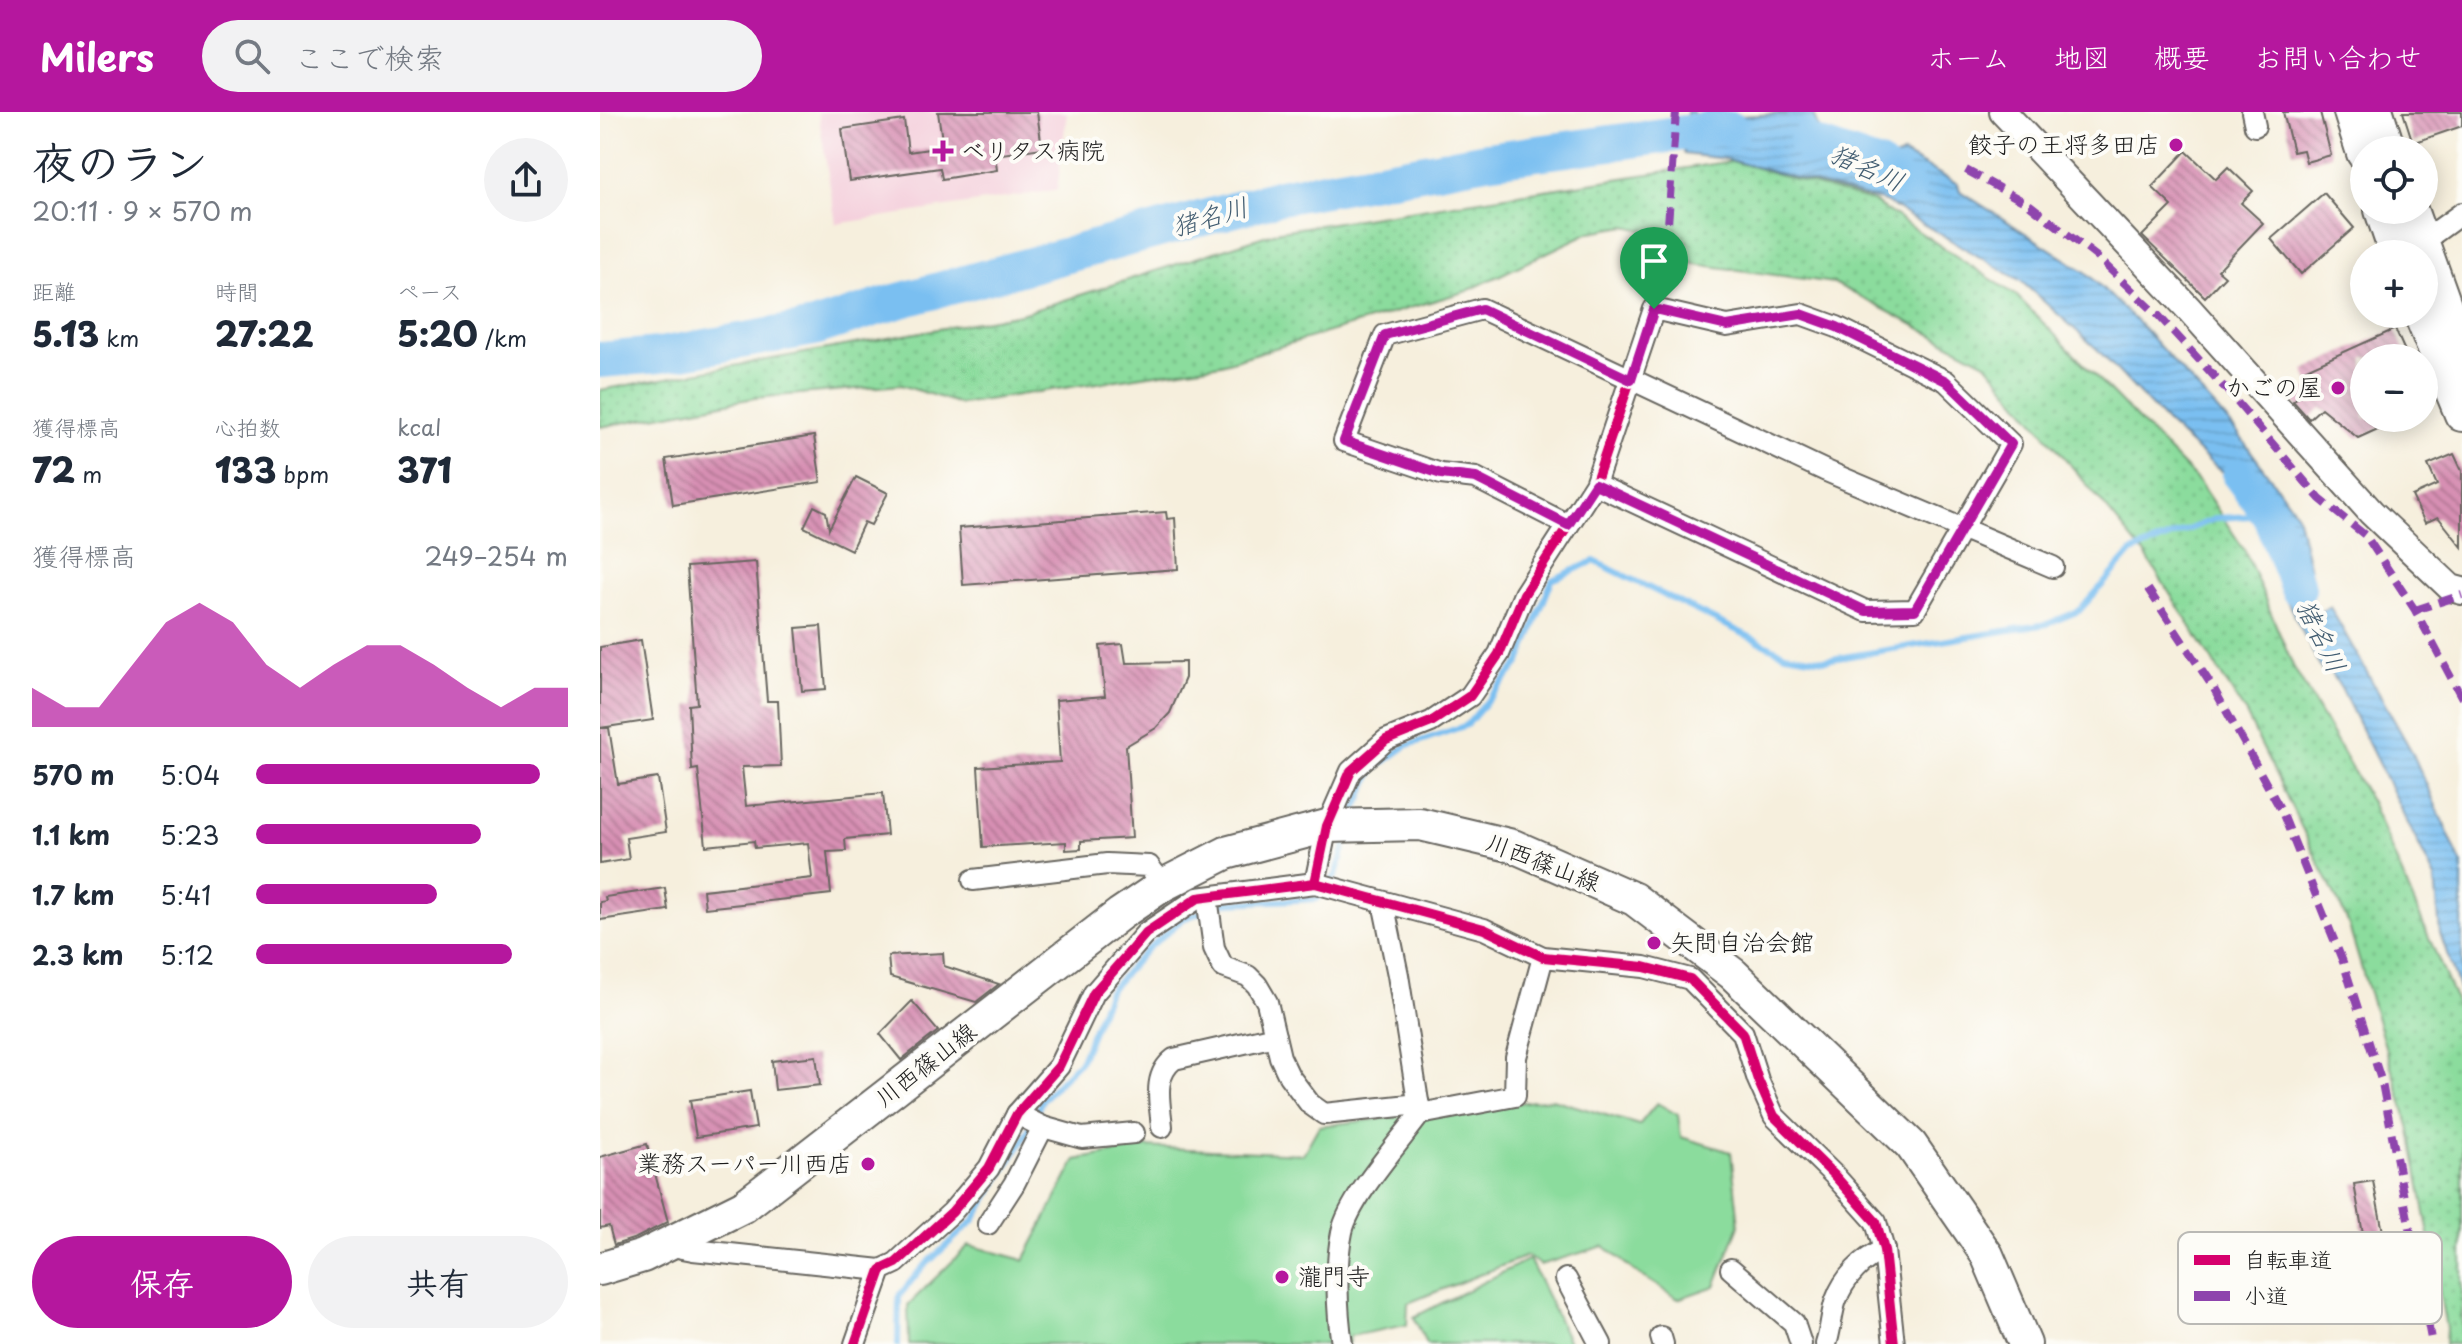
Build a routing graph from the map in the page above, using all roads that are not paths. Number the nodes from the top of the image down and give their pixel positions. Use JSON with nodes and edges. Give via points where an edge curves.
{"nodes":[{"id":1,"x":2003,"y":112,"type":"edge"},
{"id":2,"x":2351,"y":112,"type":"edge"},
{"id":3,"x":2376,"y":112,"type":"edge"},
{"id":4,"x":2359,"y":136,"type":"edge"},
{"id":5,"x":2384,"y":136,"type":"edge"},
{"id":6,"x":2462,"y":213,"type":"edge"},
{"id":7,"x":2421,"y":240,"type":"edge"},
{"id":8,"x":2438,"y":307,"type":"edge"},
{"id":9,"x":2427,"y":328,"type":"edge"},
{"id":10,"x":2462,"y":355,"type":"edge"},
{"id":11,"x":1631,"y":380,"type":"junction"},
{"id":12,"x":2462,"y":414,"type":"edge"},
{"id":13,"x":1595,"y":484,"type":"junction"},
{"id":14,"x":1568,"y":525,"type":"junction"},
{"id":15,"x":1962,"y":529,"type":"junction"},
{"id":16,"x":2053,"y":567,"type":"dead end"},
{"id":17,"x":2462,"y":591,"type":"edge"},
{"id":18,"x":1327,"y":826,"type":"junction"},
{"id":19,"x":973,"y":880,"type":"dead end"},
{"id":20,"x":1315,"y":883,"type":"junction"},
{"id":21,"x":1163,"y":885,"type":"junction"},
{"id":22,"x":1207,"y":897,"type":"junction"},
{"id":23,"x":1383,"y":902,"type":"junction"},
{"id":24,"x":1543,"y":957,"type":"junction"},
{"id":25,"x":1275,"y":1036,"type":"junction"},
{"id":26,"x":1420,"y":1109,"type":"junction"},
{"id":27,"x":1017,"y":1114,"type":"junction"},
{"id":28,"x":1043,"y":1127,"type":"junction"},
{"id":29,"x":1162,"y":1127,"type":"dead end"},
{"id":30,"x":1134,"y":1133,"type":"dead end"},
{"id":31,"x":988,"y":1224,"type":"dead end"},
{"id":32,"x":666,"y":1245,"type":"junction"},
{"id":33,"x":1884,"y":1250,"type":"junction"},
{"id":34,"x":600,"y":1269,"type":"edge"},
{"id":35,"x":1731,"y":1269,"type":"dead end"},
{"id":36,"x":881,"y":1270,"type":"junction"},
{"id":37,"x":855,"y":1344,"type":"edge"},
{"id":38,"x":1342,"y":1344,"type":"edge"},
{"id":39,"x":1801,"y":1344,"type":"edge"},
{"id":40,"x":1826,"y":1344,"type":"edge"},
{"id":41,"x":1894,"y":1344,"type":"edge"},
{"id":42,"x":2025,"y":1344,"type":"edge"}],
"edges":[{"from":1,"to":17,"type":"street","via":[[2371,512],[2451,588]]},
{"from":2,"to":4,"type":"highway"},
{"from":3,"to":5,"type":"highway"},
{"from":6,"to":7,"type":"street"},
{"from":8,"to":10,"type":"highway"},
{"from":9,"to":12,"type":"highway"},
{"from":11,"to":13,"type":"street"},
{"from":11,"to":14,"type":"street","via":[[1482,309],[1385,335],[1344,441],[1441,474],[1476,478]]},
{"from":11,"to":15,"type":"street"},
{"from":11,"to":15,"type":"street","via":[[1654,309],[1727,326],[1801,314],[1837,327],[1946,381],[2011,444]]},
{"from":13,"to":14,"type":"street"},
{"from":13,"to":15,"type":"street","via":[[1866,611],[1915,610]]},
{"from":14,"to":18,"type":"street","via":[[1524,594],[1499,654],[1470,696],[1431,722],[1386,740],[1351,771]]},
{"from":15,"to":16,"type":"street"},
{"from":18,"to":20,"type":"street"},
{"from":18,"to":21,"type":"main road","name":"川西篠山線","via":[[1226,853]]},
{"from":18,"to":42,"type":"main road","name":"川西篠山線","via":[[1420,824],[1513,846],[1634,899],[1733,974],[1911,1145],[1987,1255]]},
{"from":19,"to":21,"type":"street","via":[[1107,864],[1149,866]]},
{"from":20,"to":22,"type":"street"},
{"from":20,"to":23,"type":"street"},
{"from":21,"to":32,"type":"main road","name":"川西篠山線","via":[[744,1206]]},
{"from":22,"to":25,"type":"street","via":[[1214,948],[1223,967],[1257,985]]},
{"from":22,"to":27,"type":"street","via":[[1146,933],[1094,993],[1059,1066]]},
{"from":23,"to":24,"type":"street","via":[[1484,929]]},
{"from":23,"to":26,"type":"street"},
{"from":24,"to":26,"type":"street","via":[[1516,1057],[1515,1096]]},
{"from":24,"to":33,"type":"street","via":[[1644,967],[1690,979],[1743,1033],[1774,1116],[1876,1222]]},
{"from":25,"to":26,"type":"street","via":[[1289,1076],[1324,1114]]},
{"from":25,"to":29,"type":"street","via":[[1174,1059],[1164,1067],[1158,1077]]},
{"from":26,"to":38,"type":"street","via":[[1363,1189],[1342,1231],[1337,1309]]},
{"from":27,"to":28,"type":"street"},
{"from":27,"to":36,"type":"street","via":[[989,1168],[952,1212],[896,1263]]},
{"from":28,"to":30,"type":"street","via":[[1082,1138]]},
{"from":28,"to":31,"type":"street"},
{"from":32,"to":34,"type":"main road","name":"川西篠山線"},
{"from":32,"to":36,"type":"street"},
{"from":33,"to":40,"type":"street","via":[[1850,1275],[1836,1299]]},
{"from":33,"to":41,"type":"street"},
{"from":35,"to":39,"type":"street","via":[[1794,1323]]},
{"from":36,"to":37,"type":"street"}]}
